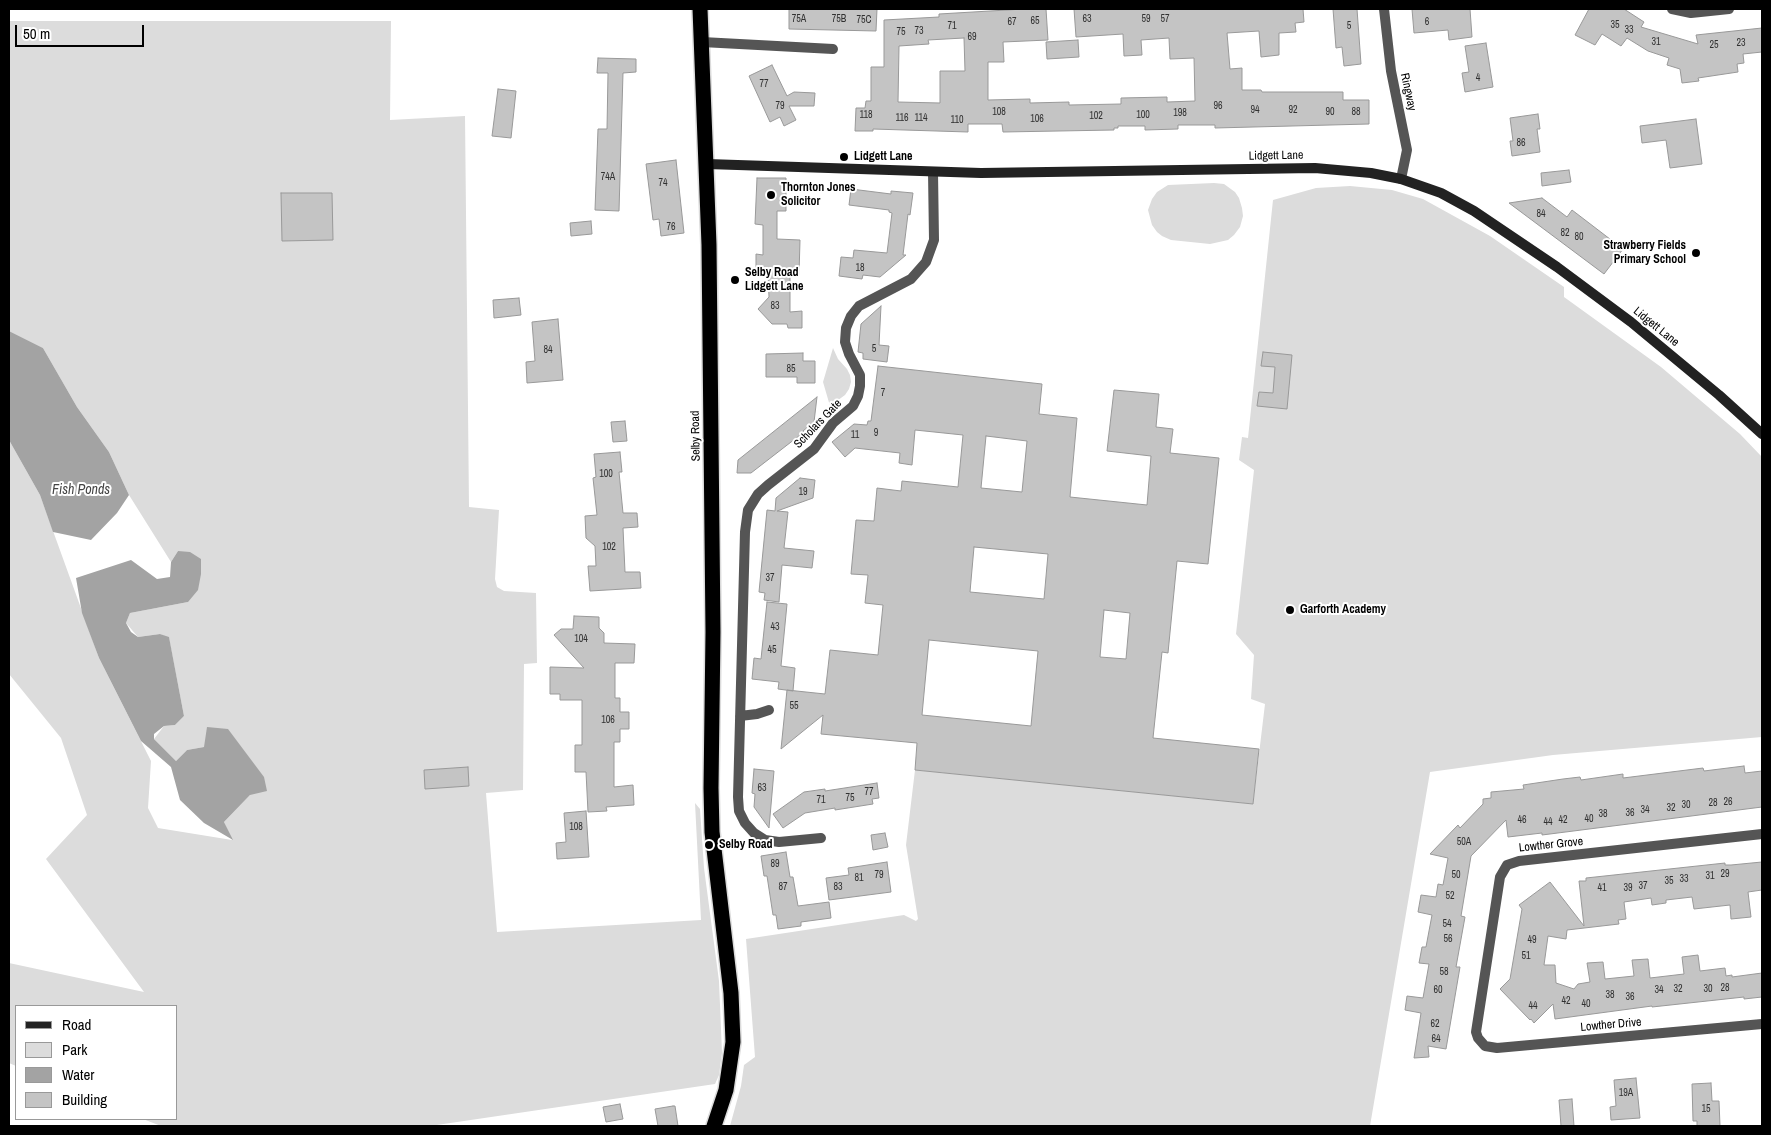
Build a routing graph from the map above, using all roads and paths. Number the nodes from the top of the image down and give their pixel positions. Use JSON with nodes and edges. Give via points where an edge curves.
{"nodes":[{"id":1,"x":700,"y":9,"type":"edge"},
{"id":2,"x":1384,"y":9,"type":"edge"},
{"id":3,"x":1672,"y":9,"type":"edge"},
{"id":4,"x":1729,"y":9,"type":"edge"},
{"id":5,"x":702,"y":42,"type":"junction"},
{"id":6,"x":833,"y":49,"type":"dead end"},
{"id":7,"x":707,"y":164,"type":"junction"},
{"id":8,"x":933,"y":172,"type":"junction"},
{"id":9,"x":1401,"y":178,"type":"junction"},
{"id":10,"x":1761,"y":429,"type":"edge"},
{"id":11,"x":769,"y":710,"type":"dead end"},
{"id":12,"x":740,"y":716,"type":"junction"},
{"id":13,"x":1762,"y":834,"type":"edge"},
{"id":14,"x":821,"y":838,"type":"dead end"},
{"id":15,"x":1762,"y":1024,"type":"edge"},
{"id":16,"x":1477,"y":1026,"type":"joint"},
{"id":17,"x":714,"y":1126,"type":"edge"}],
"edges":[{"from":1,"to":5,"type":"highway","name":"Selby Road"},
{"from":2,"to":9,"type":"street","name":"Ringway","via":[[1391,70],[1407,150]]},
{"from":3,"to":4,"type":"street","via":[[1691,13]]},
{"from":5,"to":6,"type":"street"},
{"from":5,"to":7,"type":"highway","name":"Selby Road"},
{"from":7,"to":8,"type":"main road","name":"Lidgett Lane"},
{"from":7,"to":17,"type":"highway","name":"Selby Road","via":[[713,614],[711,797],[733,1042],[726,1090]]},
{"from":8,"to":9,"type":"main road","name":"Lidgett Lane","via":[[1315,168]]},
{"from":8,"to":12,"type":"street","name":"Scholars Gate","via":[[934,240],[926,262],[911,279],[859,306],[846,328],[845,342],[860,375],[858,396],[853,406],[833,423],[814,449],[758,494],[748,510]]},
{"from":9,"to":10,"type":"main road","name":"Lidgett Lane","via":[[1441,193],[1474,211],[1557,267],[1631,322]]},
{"from":11,"to":12,"type":"street"},
{"from":12,"to":14,"type":"street","name":"Scholars Gate","via":[[738,797],[739,811],[745,823],[766,840]]},
{"from":13,"to":16,"type":"street","name":"Lowther Grove","via":[[1519,861],[1507,865],[1500,877]]},
{"from":15,"to":16,"type":"street","name":"Lowther Drive","via":[[1491,1048],[1481,1043]]}]}
